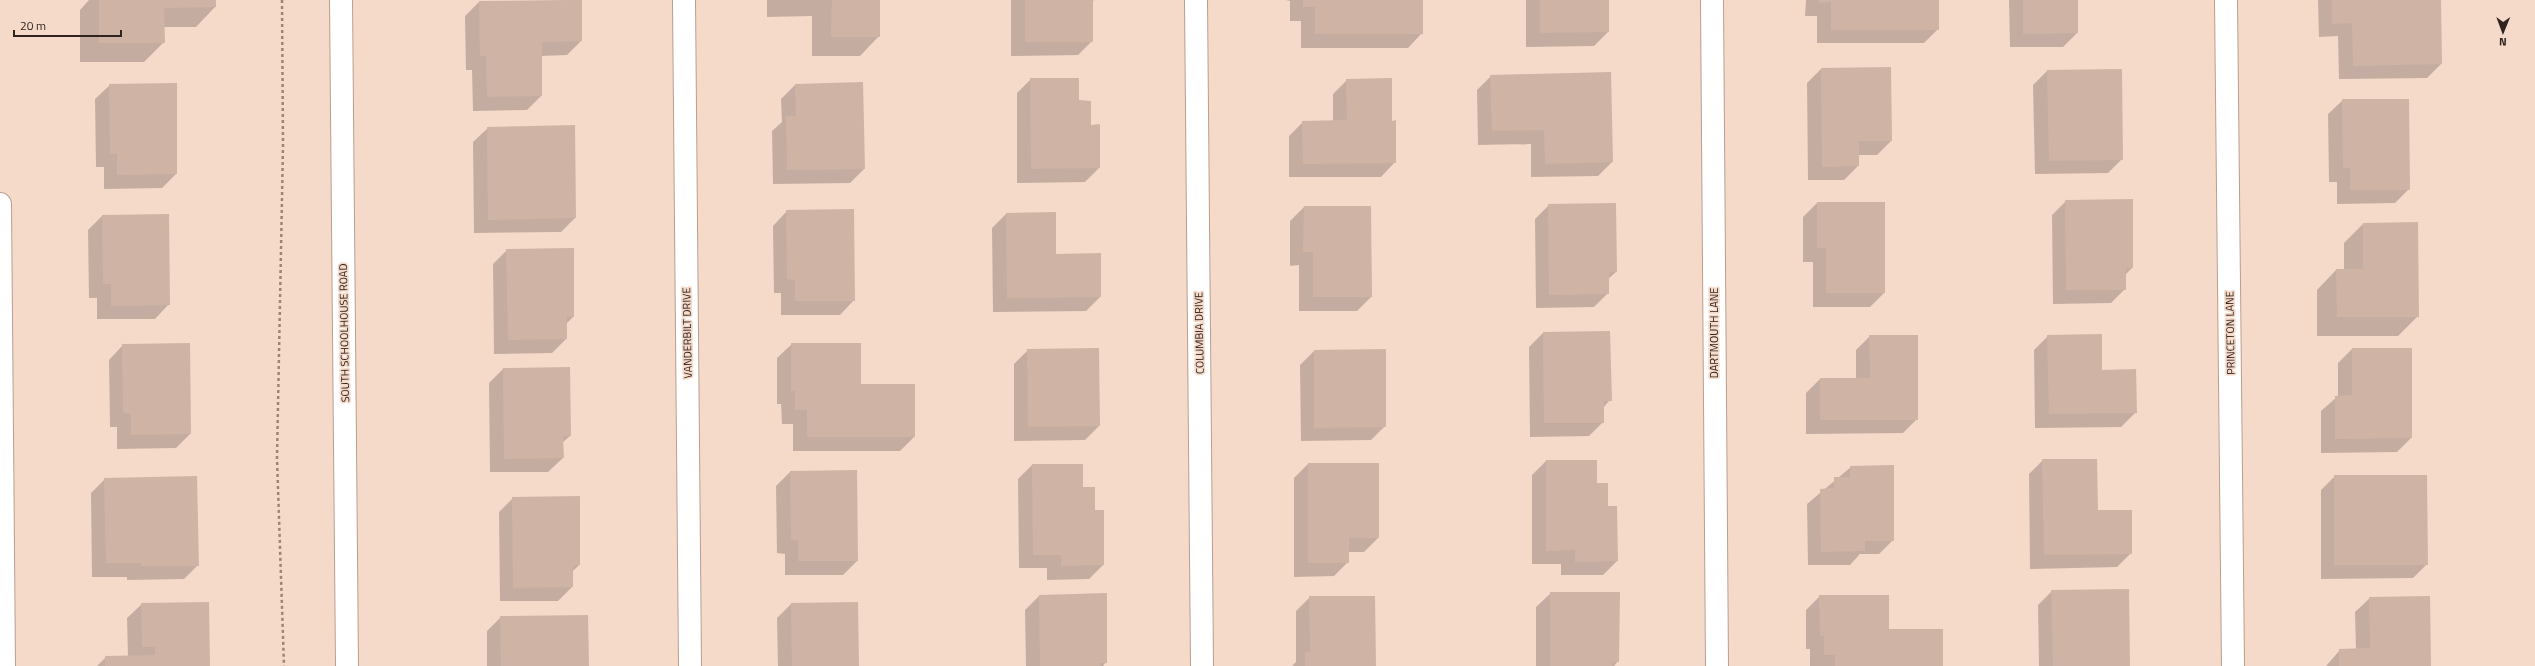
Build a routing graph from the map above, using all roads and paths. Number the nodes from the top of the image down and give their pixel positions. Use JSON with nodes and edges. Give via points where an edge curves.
{"nodes":[{"id":1,"x":282,"y":0,"type":"edge"},
{"id":2,"x":341,"y":0,"type":"edge"},
{"id":3,"x":684,"y":0,"type":"edge"},
{"id":4,"x":1196,"y":0,"type":"edge"},
{"id":5,"x":1712,"y":0,"type":"edge"},
{"id":6,"x":2226,"y":0,"type":"edge"},
{"id":7,"x":0,"y":204,"type":"edge"},
{"id":8,"x":4,"y":666,"type":"edge"},
{"id":9,"x":284,"y":666,"type":"edge"},
{"id":10,"x":347,"y":666,"type":"edge"},
{"id":11,"x":690,"y":666,"type":"edge"},
{"id":12,"x":1202,"y":666,"type":"edge"},
{"id":13,"x":1716,"y":666,"type":"edge"},
{"id":14,"x":2233,"y":666,"type":"edge"}],
"edges":[{"from":1,"to":9,"type":"path","via":[[283,146],[277,458]]},
{"from":2,"to":10,"type":"street","name":"SOUTH SCHOOLHOUSE ROAD"},
{"from":3,"to":11,"type":"street","name":"VANDERBILT DRIVE"},
{"from":4,"to":12,"type":"street","name":"COLUMBIA DRIVE"},
{"from":5,"to":13,"type":"street","name":"DARTMOUTH LANE"},
{"from":6,"to":14,"type":"street","name":"PRINCETON LANE"},
{"from":7,"to":8,"type":"street"}]}
